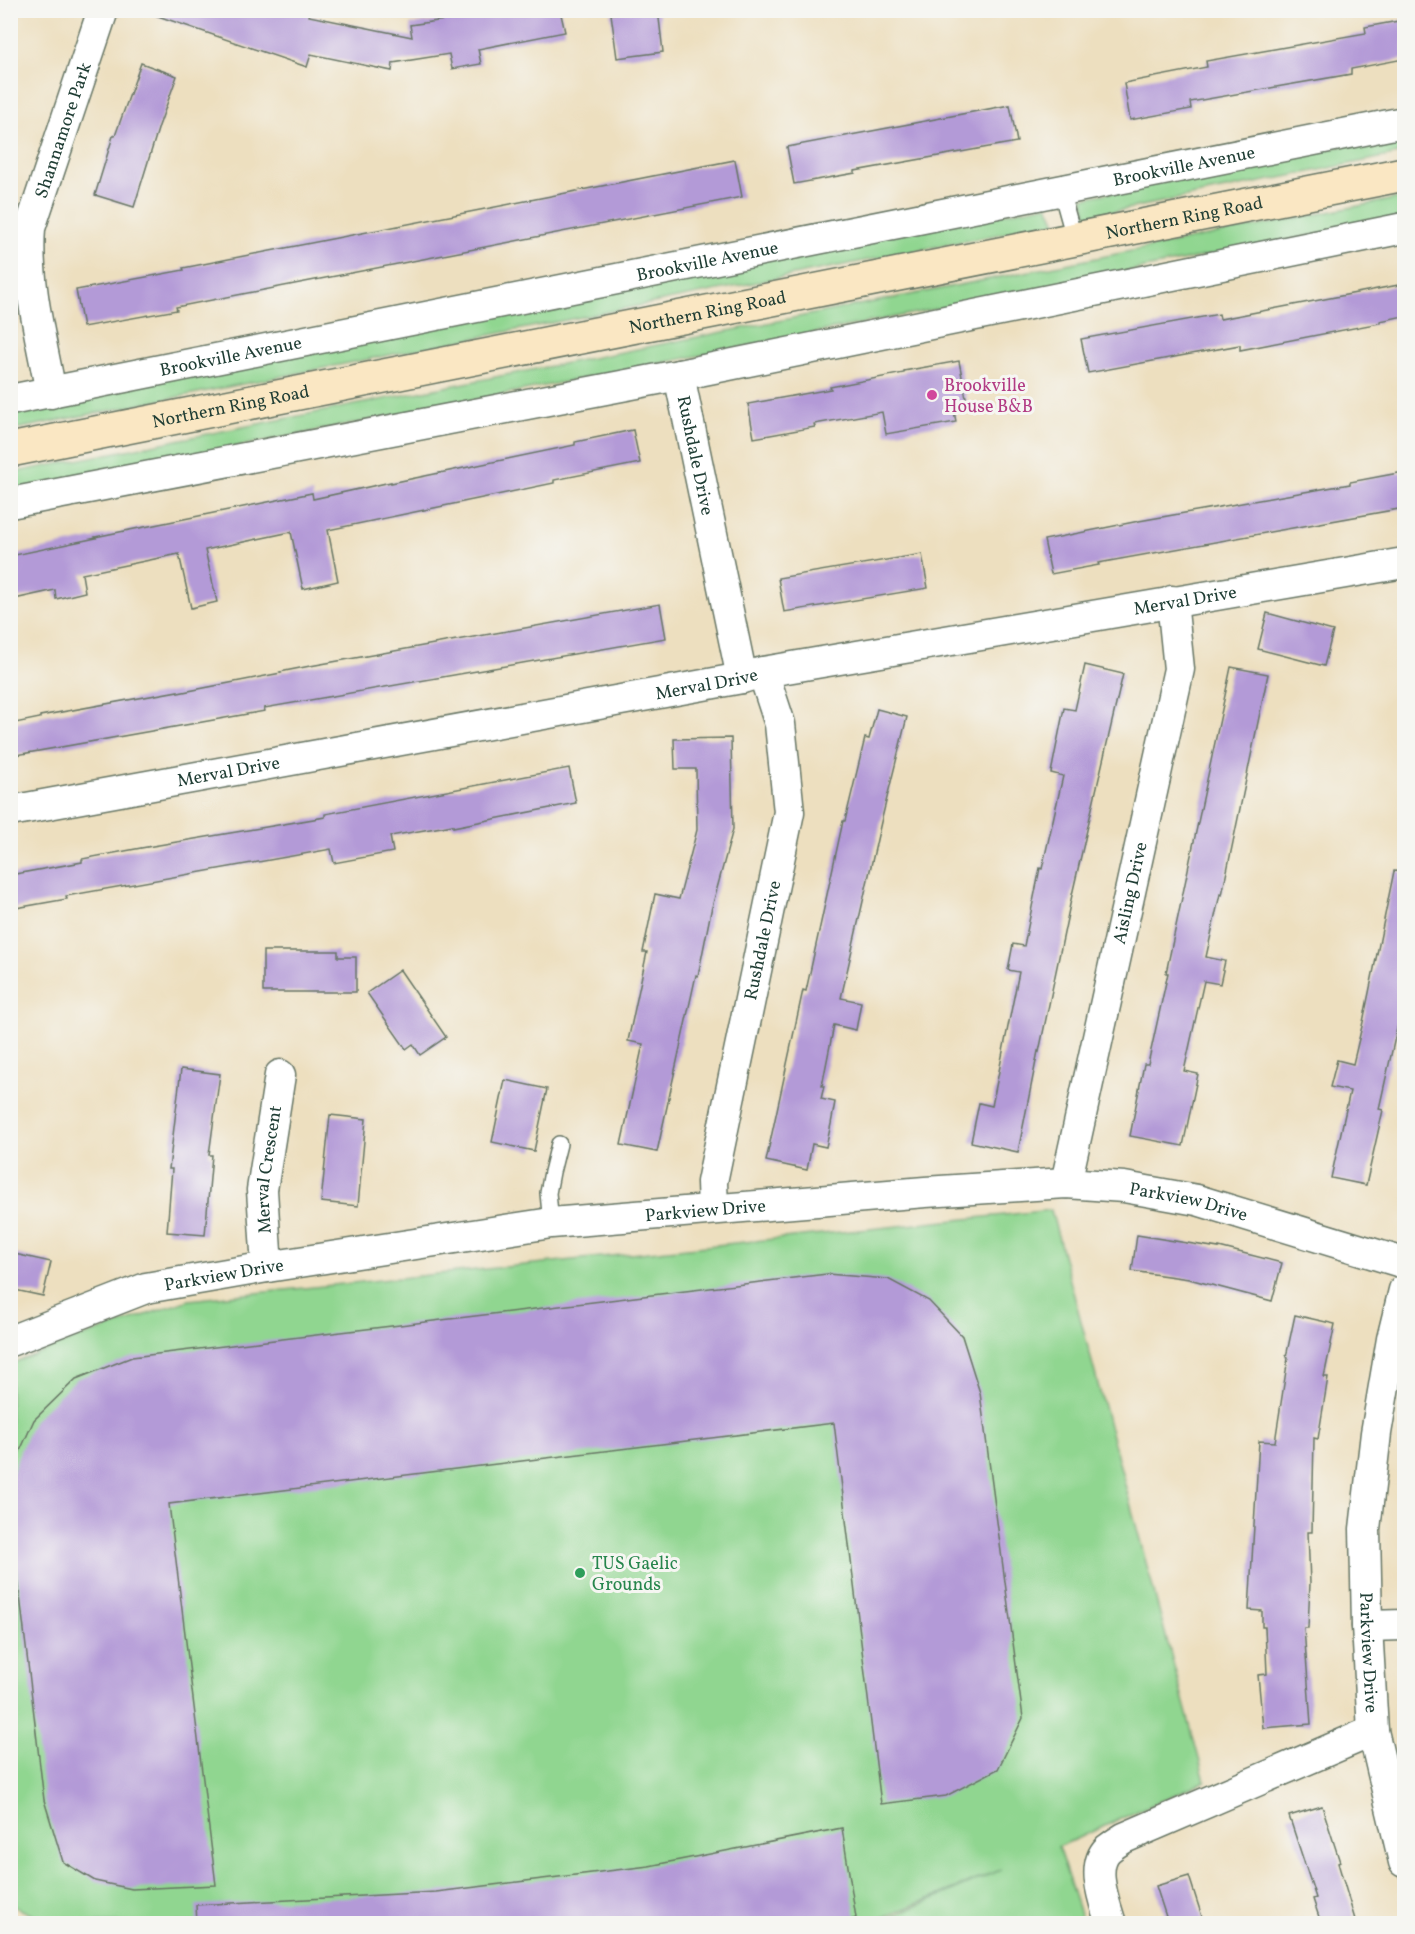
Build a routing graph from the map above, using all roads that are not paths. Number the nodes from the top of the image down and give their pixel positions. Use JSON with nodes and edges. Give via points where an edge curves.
{"nodes":[{"id":1,"x":103,"y":10,"type":"edge"},
{"id":2,"x":1404,"y":122,"type":"edge"},
{"id":3,"x":1404,"y":174,"type":"edge"},
{"id":4,"x":1061,"y":191,"type":"junction"},
{"id":5,"x":1404,"y":228,"type":"edge"},
{"id":6,"x":1075,"y":241,"type":"junction"},
{"id":7,"x":679,"y":375,"type":"junction"},
{"id":8,"x":51,"y":393,"type":"junction"},
{"id":9,"x":10,"y":400,"type":"edge"},
{"id":10,"x":10,"y":450,"type":"edge"},
{"id":11,"x":10,"y":503,"type":"edge"},
{"id":12,"x":1404,"y":563,"type":"edge"},
{"id":13,"x":1172,"y":601,"type":"junction"},
{"id":14,"x":752,"y":675,"type":"junction"},
{"id":15,"x":10,"y":811,"type":"edge"},
{"id":16,"x":280,"y":1075,"type":"dead end"},
{"id":17,"x":560,"y":1144,"type":"dead end"},
{"id":18,"x":1066,"y":1183,"type":"junction"},
{"id":19,"x":713,"y":1209,"type":"junction"},
{"id":20,"x":551,"y":1223,"type":"junction"},
{"id":21,"x":1404,"y":1263,"type":"edge"},
{"id":22,"x":267,"y":1267,"type":"junction"},
{"id":23,"x":1404,"y":1290,"type":"edge"},
{"id":24,"x":10,"y":1341,"type":"edge"},
{"id":25,"x":1404,"y":1625,"type":"edge"},
{"id":26,"x":1367,"y":1626,"type":"junction"},
{"id":27,"x":1373,"y":1731,"type":"junction"},
{"id":28,"x":1404,"y":1862,"type":"edge"},
{"id":29,"x":1111,"y":1923,"type":"edge"}],
"edges":[{"from":1,"to":8,"type":"street","name":"Shannamore Park","via":[[30,228],[31,285]]},
{"from":2,"to":4,"type":"street","name":"Brookville Avenue"},
{"from":3,"to":6,"type":"main road","name":"Northern Ring Road"},
{"from":4,"to":6,"type":"lane"},
{"from":4,"to":8,"type":"street","name":"Brookville Avenue"},
{"from":5,"to":7,"type":"street"},
{"from":6,"to":10,"type":"main road","name":"Northern Ring Road"},
{"from":7,"to":11,"type":"street"},
{"from":7,"to":14,"type":"street","name":"Rushdale Drive"},
{"from":8,"to":9,"type":"street","name":"Brookville Avenue"},
{"from":12,"to":13,"type":"street","name":"Merval Drive"},
{"from":13,"to":14,"type":"street","name":"Merval Drive"},
{"from":13,"to":18,"type":"street","name":"Aisling Drive","via":[[1179,669]]},
{"from":14,"to":15,"type":"street","name":"Merval Drive"},
{"from":14,"to":19,"type":"street","name":"Rushdale Drive","via":[[780,724],[789,813],[712,1182]]},
{"from":16,"to":22,"type":"street","name":"Merval Crescent","via":[[262,1190]]},
{"from":17,"to":20,"type":"lane","via":[[548,1193]]},
{"from":18,"to":19,"type":"street","name":"Parkview Drive"},
{"from":18,"to":21,"type":"street","name":"Parkview Drive","via":[[1124,1187],[1197,1200]]},
{"from":19,"to":20,"type":"street","name":"Parkview Drive"},
{"from":20,"to":22,"type":"street","name":"Parkview Drive"},
{"from":22,"to":24,"type":"street","name":"Parkview Drive","via":[[146,1288]]},
{"from":23,"to":26,"type":"street","name":"Parkview Drive","via":[[1369,1481],[1365,1529]]},
{"from":25,"to":26,"type":"street"},
{"from":26,"to":27,"type":"street","name":"Parkview Drive"},
{"from":27,"to":28,"type":"street","name":"Parkview Drive"},
{"from":27,"to":29,"type":"street","name":"Parkview Drive","via":[[1124,1838],[1107,1850],[1099,1866]]}]}
